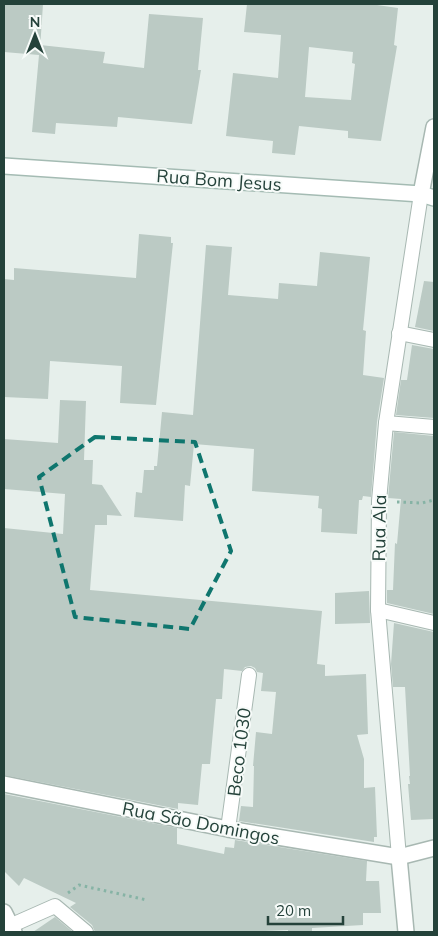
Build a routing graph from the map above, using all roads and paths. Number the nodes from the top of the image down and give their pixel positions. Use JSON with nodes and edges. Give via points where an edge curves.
{"nodes":[{"id":1,"x":434,"y":127,"type":"edge"},
{"id":2,"x":4,"y":166,"type":"edge"},
{"id":3,"x":428,"y":196,"type":"edge"},
{"id":4,"x":400,"y":333,"type":"junction"},
{"id":5,"x":434,"y":340,"type":"edge"},
{"id":6,"x":386,"y":423,"type":"junction"},
{"id":7,"x":434,"y":426,"type":"edge"},
{"id":8,"x":434,"y":500,"type":"edge"},
{"id":9,"x":379,"y":501,"type":"junction"},
{"id":10,"x":378,"y":610,"type":"junction"},
{"id":11,"x":434,"y":623,"type":"edge"},
{"id":12,"x":249,"y":674,"type":"dead end"},
{"id":13,"x":4,"y":784,"type":"edge"},
{"id":14,"x":228,"y":829,"type":"junction"},
{"id":15,"x":434,"y":848,"type":"edge"},
{"id":16,"x":399,"y":857,"type":"junction"},
{"id":17,"x":147,"y":900,"type":"dead end"},
{"id":18,"x":55,"y":906,"type":"junction"},
{"id":19,"x":8,"y":925,"type":"edge"},
{"id":20,"x":86,"y":932,"type":"edge"},
{"id":21,"x":406,"y":932,"type":"edge"}],
"edges":[{"from":1,"to":3,"type":"street","name":"Rua Ala"},
{"from":2,"to":3,"type":"street","name":"Rua Bom Jesus"},
{"from":3,"to":4,"type":"lane","name":"Rua Ala"},
{"from":4,"to":5,"type":"lane"},
{"from":4,"to":6,"type":"lane","name":"Rua Ala"},
{"from":6,"to":7,"type":"lane"},
{"from":6,"to":9,"type":"lane","name":"Rua Ala"},
{"from":8,"to":9,"type":"path","via":[[422,503]]},
{"from":9,"to":10,"type":"lane","name":"Rua Ala"},
{"from":10,"to":11,"type":"lane"},
{"from":10,"to":16,"type":"lane","name":"Rua Ala"},
{"from":12,"to":14,"type":"lane","name":"Beco 1030"},
{"from":13,"to":14,"type":"street","name":"Rua São Domingos"},
{"from":14,"to":16,"type":"street","name":"Rua São Domingos"},
{"from":15,"to":16,"type":"street"},
{"from":16,"to":21,"type":"street","name":"Rua Ala"},
{"from":17,"to":18,"type":"path","via":[[80,885]]},
{"from":18,"to":19,"type":"lane"},
{"from":18,"to":20,"type":"lane"}]}
